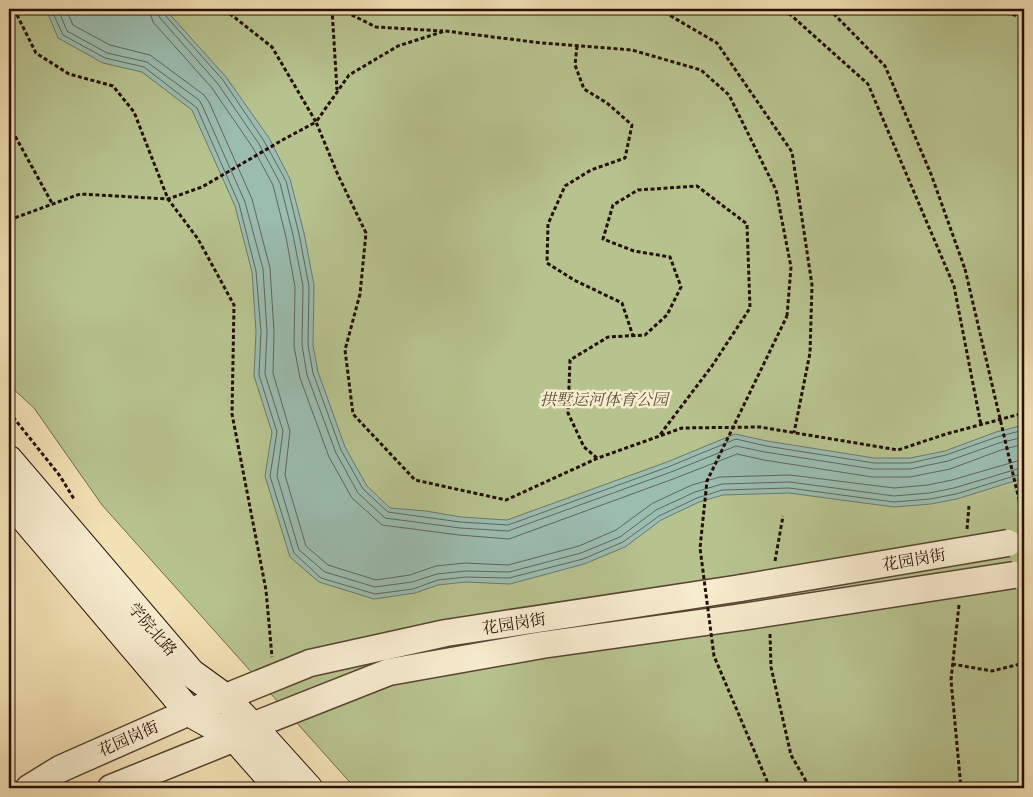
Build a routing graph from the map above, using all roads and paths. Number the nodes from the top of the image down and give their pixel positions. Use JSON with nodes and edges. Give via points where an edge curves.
{"nodes":[{"id":1,"x":14,"y":9,"type":"edge"},
{"id":2,"x":224,"y":9,"type":"edge"},
{"id":3,"x":332,"y":9,"type":"edge"},
{"id":4,"x":340,"y":9,"type":"edge"},
{"id":5,"x":658,"y":9,"type":"edge"},
{"id":6,"x":784,"y":9,"type":"edge"},
{"id":7,"x":829,"y":9,"type":"edge"},
{"id":8,"x":987,"y":9,"type":"edge"},
{"id":9,"x":1024,"y":17,"type":"edge"},
{"id":10,"x":445,"y":31,"type":"junction"},
{"id":11,"x":577,"y":46,"type":"junction"},
{"id":12,"x":337,"y":92,"type":"junction"},
{"id":13,"x":316,"y":122,"type":"junction"},
{"id":14,"x":9,"y":125,"type":"edge"},
{"id":15,"x":168,"y":199,"type":"junction"},
{"id":16,"x":53,"y":205,"type":"junction"},
{"id":17,"x":9,"y":220,"type":"edge"},
{"id":18,"x":633,"y":336,"type":"junction"},
{"id":19,"x":1024,"y":413,"type":"edge"},
{"id":20,"x":981,"y":424,"type":"junction"},
{"id":21,"x":794,"y":433,"type":"junction"},
{"id":22,"x":658,"y":436,"type":"junction"},
{"id":23,"x":598,"y":458,"type":"junction"},
{"id":24,"x":9,"y":460,"type":"edge"},
{"id":25,"x":9,"y":500,"type":"edge"},
{"id":26,"x":969,"y":506,"type":"dead end"},
{"id":27,"x":1024,"y":512,"type":"edge"},
{"id":28,"x":783,"y":516,"type":"dead end"},
{"id":29,"x":966,"y":536,"type":"dead end"},
{"id":30,"x":1016,"y":542,"type":"edge"},
{"id":31,"x":773,"y":570,"type":"dead end"},
{"id":32,"x":1019,"y":574,"type":"edge"},
{"id":33,"x":960,"y":595,"type":"dead end"},
{"id":34,"x":770,"y":632,"type":"dead end"},
{"id":35,"x":1024,"y":663,"type":"edge"},
{"id":36,"x":952,"y":664,"type":"junction"},
{"id":37,"x":274,"y":677,"type":"junction"},
{"id":38,"x":224,"y":698,"type":"junction"},
{"id":39,"x":189,"y":712,"type":"junction"},
{"id":40,"x":244,"y":732,"type":"junction"},
{"id":41,"x":28,"y":788,"type":"edge"},
{"id":42,"x":111,"y":788,"type":"edge"},
{"id":43,"x":278,"y":788,"type":"edge"},
{"id":44,"x":308,"y":788,"type":"edge"},
{"id":45,"x":770,"y":788,"type":"edge"},
{"id":46,"x":810,"y":788,"type":"edge"},
{"id":47,"x":961,"y":788,"type":"edge"}],
"edges":[{"from":1,"to":15,"type":"path","via":[[36,53],[69,74],[113,86],[134,112]]},
{"from":2,"to":13,"type":"path","via":[[272,47]]},
{"from":3,"to":12,"type":"path"},
{"from":4,"to":10,"type":"path","via":[[376,26]]},
{"from":5,"to":21,"type":"path","via":[[717,43],[792,152],[812,285],[810,353]]},
{"from":6,"to":20,"type":"path","via":[[868,84],[954,286]]},
{"from":7,"to":27,"type":"path","bridge":true,"via":[[885,66],[931,174],[964,269]]},
{"from":8,"to":9,"type":"path"},
{"from":10,"to":11,"type":"path"},
{"from":10,"to":12,"type":"path","via":[[398,46],[349,75]]},
{"from":11,"to":18,"type":"path","via":[[575,65],[584,89],[607,103],[632,126],[625,158],[591,170],[565,186],[548,224],[547,263],[622,303]]},
{"from":11,"to":45,"type":"path","bridge":true,"via":[[632,50],[702,70],[729,96],[776,190],[791,267],[787,316],[707,481],[700,548],[714,656]]},
{"from":12,"to":13,"type":"path"},
{"from":13,"to":15,"type":"path","via":[[202,187]]},
{"from":13,"to":23,"type":"path","via":[[366,233],[360,294],[345,350],[353,414],[415,480],[506,500]]},
{"from":14,"to":16,"type":"path"},
{"from":15,"to":16,"type":"path","via":[[80,194]]},
{"from":15,"to":37,"type":"path","via":[[198,239],[234,304],[232,414],[266,590]]},
{"from":16,"to":17,"type":"path"},
{"from":18,"to":22,"type":"path","via":[[645,335],[667,315],[681,287],[670,257],[634,252],[603,238],[613,205],[638,190],[697,186],[747,224],[750,308],[712,366]]},
{"from":18,"to":23,"type":"path","via":[[608,337],[570,360],[568,413],[584,447]]},
{"from":19,"to":20,"type":"path"},
{"from":20,"to":21,"type":"path","via":[[898,450]]},
{"from":21,"to":22,"type":"path","via":[[760,427],[682,428]]},
{"from":22,"to":23,"type":"path"},
{"from":24,"to":38,"type":"main road","name":"学院北路","via":[[192,674]]},
{"from":25,"to":39,"type":"main road","name":"学院北路"},
{"from":26,"to":29,"type":"path"},
{"from":28,"to":31,"type":"path"},
{"from":30,"to":37,"type":"street","name":"花园岗街","bridge":true,"via":[[446,633],[310,663]]},
{"from":32,"to":40,"type":"street","name":"花园岗街","bridge":true,"via":[[542,645],[389,672]]},
{"from":33,"to":36,"type":"path"},
{"from":34,"to":46,"type":"path","via":[[771,667],[791,755]]},
{"from":35,"to":36,"type":"path","via":[[992,671]]},
{"from":36,"to":47,"type":"path"},
{"from":37,"to":38,"type":"street","name":"花园岗街"},
{"from":38,"to":39,"type":"street","name":"花园岗街"},
{"from":38,"to":40,"type":"main road","name":"学院北路"},
{"from":39,"to":40,"type":"main road","name":"学院北路"},
{"from":39,"to":41,"type":"street","name":"花园岗街","via":[[60,769]]},
{"from":40,"to":42,"type":"street","name":"花园岗街"},
{"from":40,"to":43,"type":"main road","name":"学院北路"},
{"from":40,"to":44,"type":"main road","name":"学院北路"}]}
